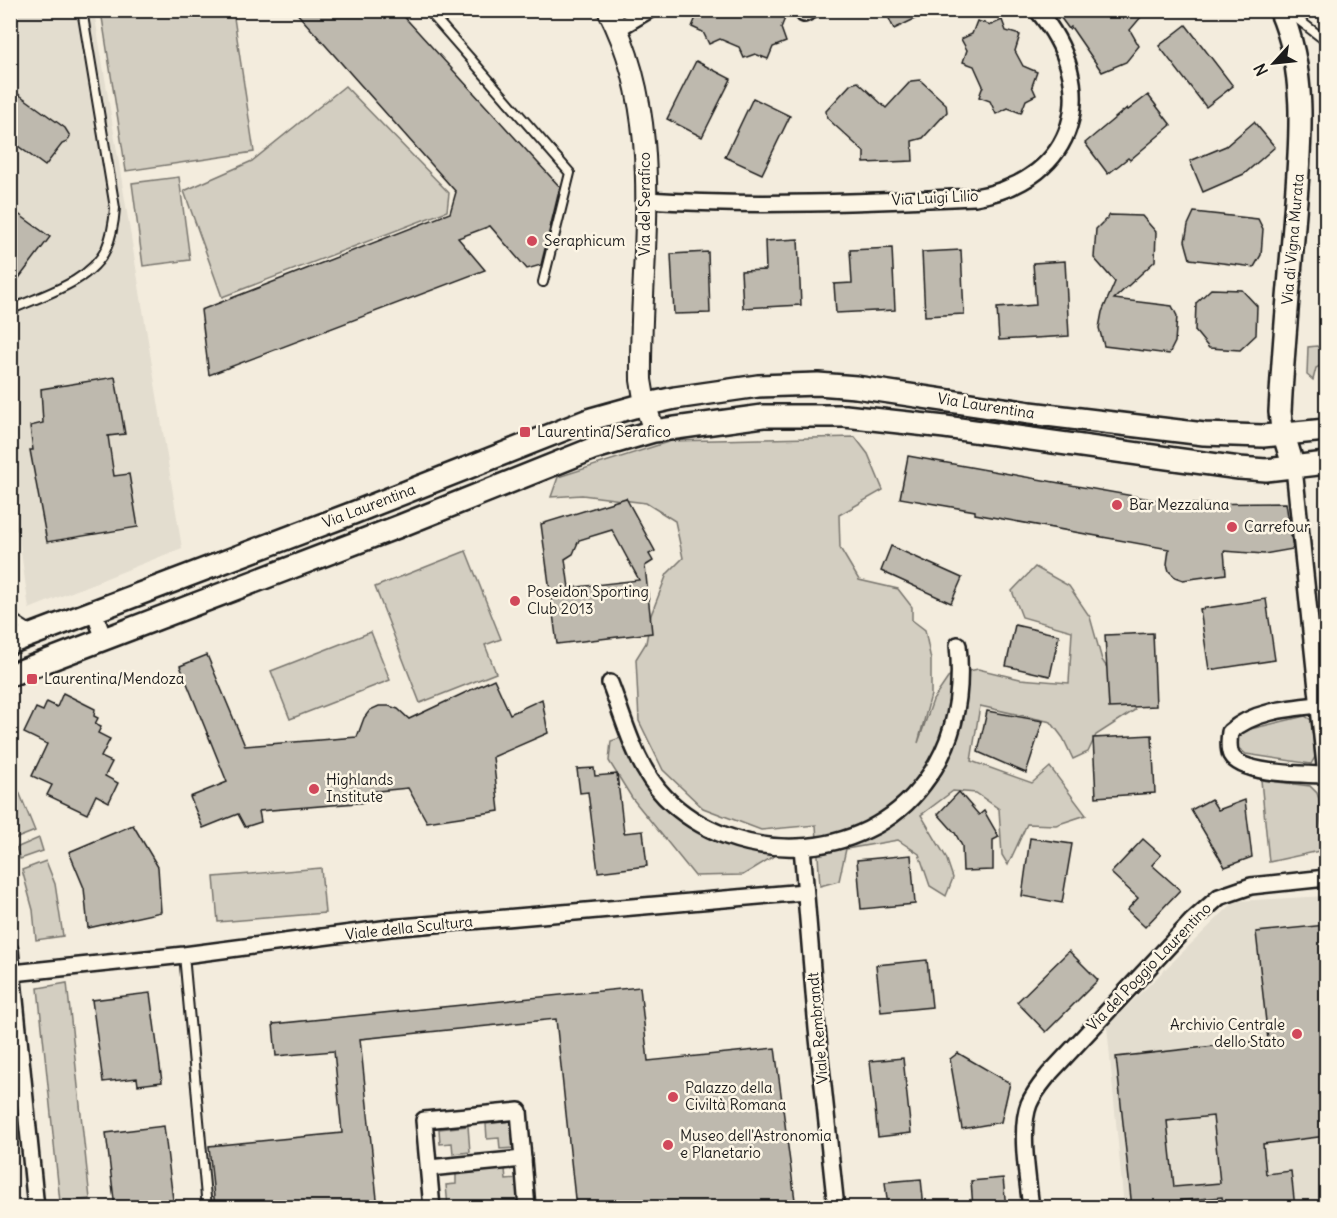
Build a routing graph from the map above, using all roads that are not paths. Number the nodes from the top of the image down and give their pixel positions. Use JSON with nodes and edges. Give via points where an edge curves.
{"nodes":[{"id":1,"x":82,"y":10,"type":"edge"},
{"id":2,"x":428,"y":10,"type":"edge"},
{"id":3,"x":608,"y":10,"type":"edge"},
{"id":4,"x":649,"y":10,"type":"edge"},
{"id":5,"x":801,"y":10,"type":"edge"},
{"id":6,"x":812,"y":10,"type":"edge"},
{"id":7,"x":1037,"y":10,"type":"edge"},
{"id":8,"x":1280,"y":10,"type":"edge"},
{"id":9,"x":1286,"y":10,"type":"edge"},
{"id":10,"x":617,"y":29,"type":"junction"},
{"id":11,"x":1326,"y":41,"type":"edge"},
{"id":12,"x":646,"y":200,"type":"junction"},
{"id":13,"x":543,"y":282,"type":"dead end"},
{"id":14,"x":10,"y":310,"type":"edge"},
{"id":15,"x":645,"y":404,"type":"junction"},
{"id":16,"x":1326,"y":430,"type":"edge"},
{"id":17,"x":654,"y":432,"type":"junction"},
{"id":18,"x":1284,"y":435,"type":"junction"},
{"id":19,"x":1326,"y":463,"type":"edge"},
{"id":20,"x":1294,"y":468,"type":"junction"},
{"id":21,"x":94,"y":612,"type":"junction"},
{"id":22,"x":10,"y":617,"type":"edge"},
{"id":23,"x":36,"y":633,"type":"junction"},
{"id":24,"x":104,"y":639,"type":"junction"},
{"id":25,"x":10,"y":643,"type":"edge"},
{"id":26,"x":958,"y":645,"type":"dead end"},
{"id":27,"x":10,"y":675,"type":"edge"},
{"id":28,"x":610,"y":683,"type":"dead end"},
{"id":29,"x":1323,"y":705,"type":"edge"},
{"id":30,"x":1326,"y":775,"type":"edge"},
{"id":31,"x":802,"y":848,"type":"junction"},
{"id":32,"x":1326,"y":878,"type":"edge"},
{"id":33,"x":805,"y":892,"type":"junction"},
{"id":34,"x":10,"y":950,"type":"edge"},
{"id":35,"x":184,"y":954,"type":"junction"},
{"id":36,"x":13,"y":973,"type":"junction"},
{"id":37,"x":523,"y":1159,"type":"junction"},
{"id":38,"x":429,"y":1168,"type":"junction"},
{"id":39,"x":36,"y":1208,"type":"edge"},
{"id":40,"x":207,"y":1208,"type":"edge"},
{"id":41,"x":432,"y":1208,"type":"edge"},
{"id":42,"x":527,"y":1208,"type":"edge"},
{"id":43,"x":836,"y":1208,"type":"edge"},
{"id":44,"x":1031,"y":1208,"type":"edge"}],
"edges":[{"from":1,"to":14,"type":"lane","via":[[115,208],[113,229],[98,262],[84,274]]},
{"from":2,"to":13,"type":"lane","via":[[570,173]]},
{"from":3,"to":10,"type":"street","name":"Via del Serafico"},
{"from":4,"to":10,"type":"street"},
{"from":5,"to":6,"type":"street","via":[[804,14]]},
{"from":7,"to":12,"type":"street","name":"Via Luigi Lilio","via":[[1056,35],[1069,64],[1073,101],[1070,123],[1061,143],[1047,163],[1020,183],[991,194],[942,199],[734,204]]},
{"from":8,"to":18,"type":"main road","name":"Via di Vigna Murata","via":[[1293,51],[1301,118],[1282,376],[1280,417]]},
{"from":9,"to":11,"type":"lane"},
{"from":10,"to":12,"type":"street","name":"Via del Serafico","via":[[639,99]]},
{"from":12,"to":15,"type":"street","name":"Via del Serafico","via":[[641,373]]},
{"from":15,"to":17,"type":"street"},
{"from":15,"to":18,"type":"main road","name":"Via Laurentina","via":[[758,386],[818,384],[1204,434]]},
{"from":15,"to":21,"type":"main road","name":"Via Laurentina","via":[[591,419]]},
{"from":16,"to":18,"type":"main road","name":"Via Laurentina"},
{"from":17,"to":20,"type":"main road","name":"Via Laurentina","via":[[763,416],[845,416],[1225,466]]},
{"from":17,"to":24,"type":"main road","name":"Via Laurentina","via":[[592,449]]},
{"from":18,"to":20,"type":"main road","name":"Via di Vigna Murata"},
{"from":19,"to":20,"type":"main road","name":"Via Laurentina"},
{"from":20,"to":29,"type":"street"},
{"from":21,"to":23,"type":"main road","name":"Via Laurentina"},
{"from":21,"to":24,"type":"street"},
{"from":22,"to":23,"type":"lane"},
{"from":23,"to":25,"type":"main road","name":"Via Laurentina"},
{"from":24,"to":27,"type":"main road","name":"Via Laurentina"},
{"from":26,"to":31,"type":"street","via":[[956,716],[942,753],[924,784],[905,804],[871,828]]},
{"from":28,"to":31,"type":"street","via":[[650,778],[687,816],[706,828],[742,841]]},
{"from":29,"to":30,"type":"street"},
{"from":29,"to":30,"type":"street","via":[[1247,719],[1230,732],[1230,753],[1236,761],[1254,769]]},
{"from":31,"to":33,"type":"street","name":"Viale Rembrandt"},
{"from":32,"to":44,"type":"street","name":"Via del Poggio Laurentino","via":[[1251,886],[1219,897],[1079,1041],[1036,1090],[1027,1112],[1026,1163]]},
{"from":33,"to":35,"type":"street","name":"Viale della Scultura","via":[[390,928]]},
{"from":33,"to":43,"type":"street","name":"Viale Rembrandt"},
{"from":34,"to":36,"type":"street"},
{"from":35,"to":36,"type":"street","name":"Viale della Scultura"},
{"from":35,"to":40,"type":"lane"},
{"from":36,"to":39,"type":"street"},
{"from":37,"to":38,"type":"street"},
{"from":37,"to":38,"type":"street","via":[[519,1111],[424,1120]]},
{"from":37,"to":42,"type":"street"},
{"from":38,"to":41,"type":"street"}]}
